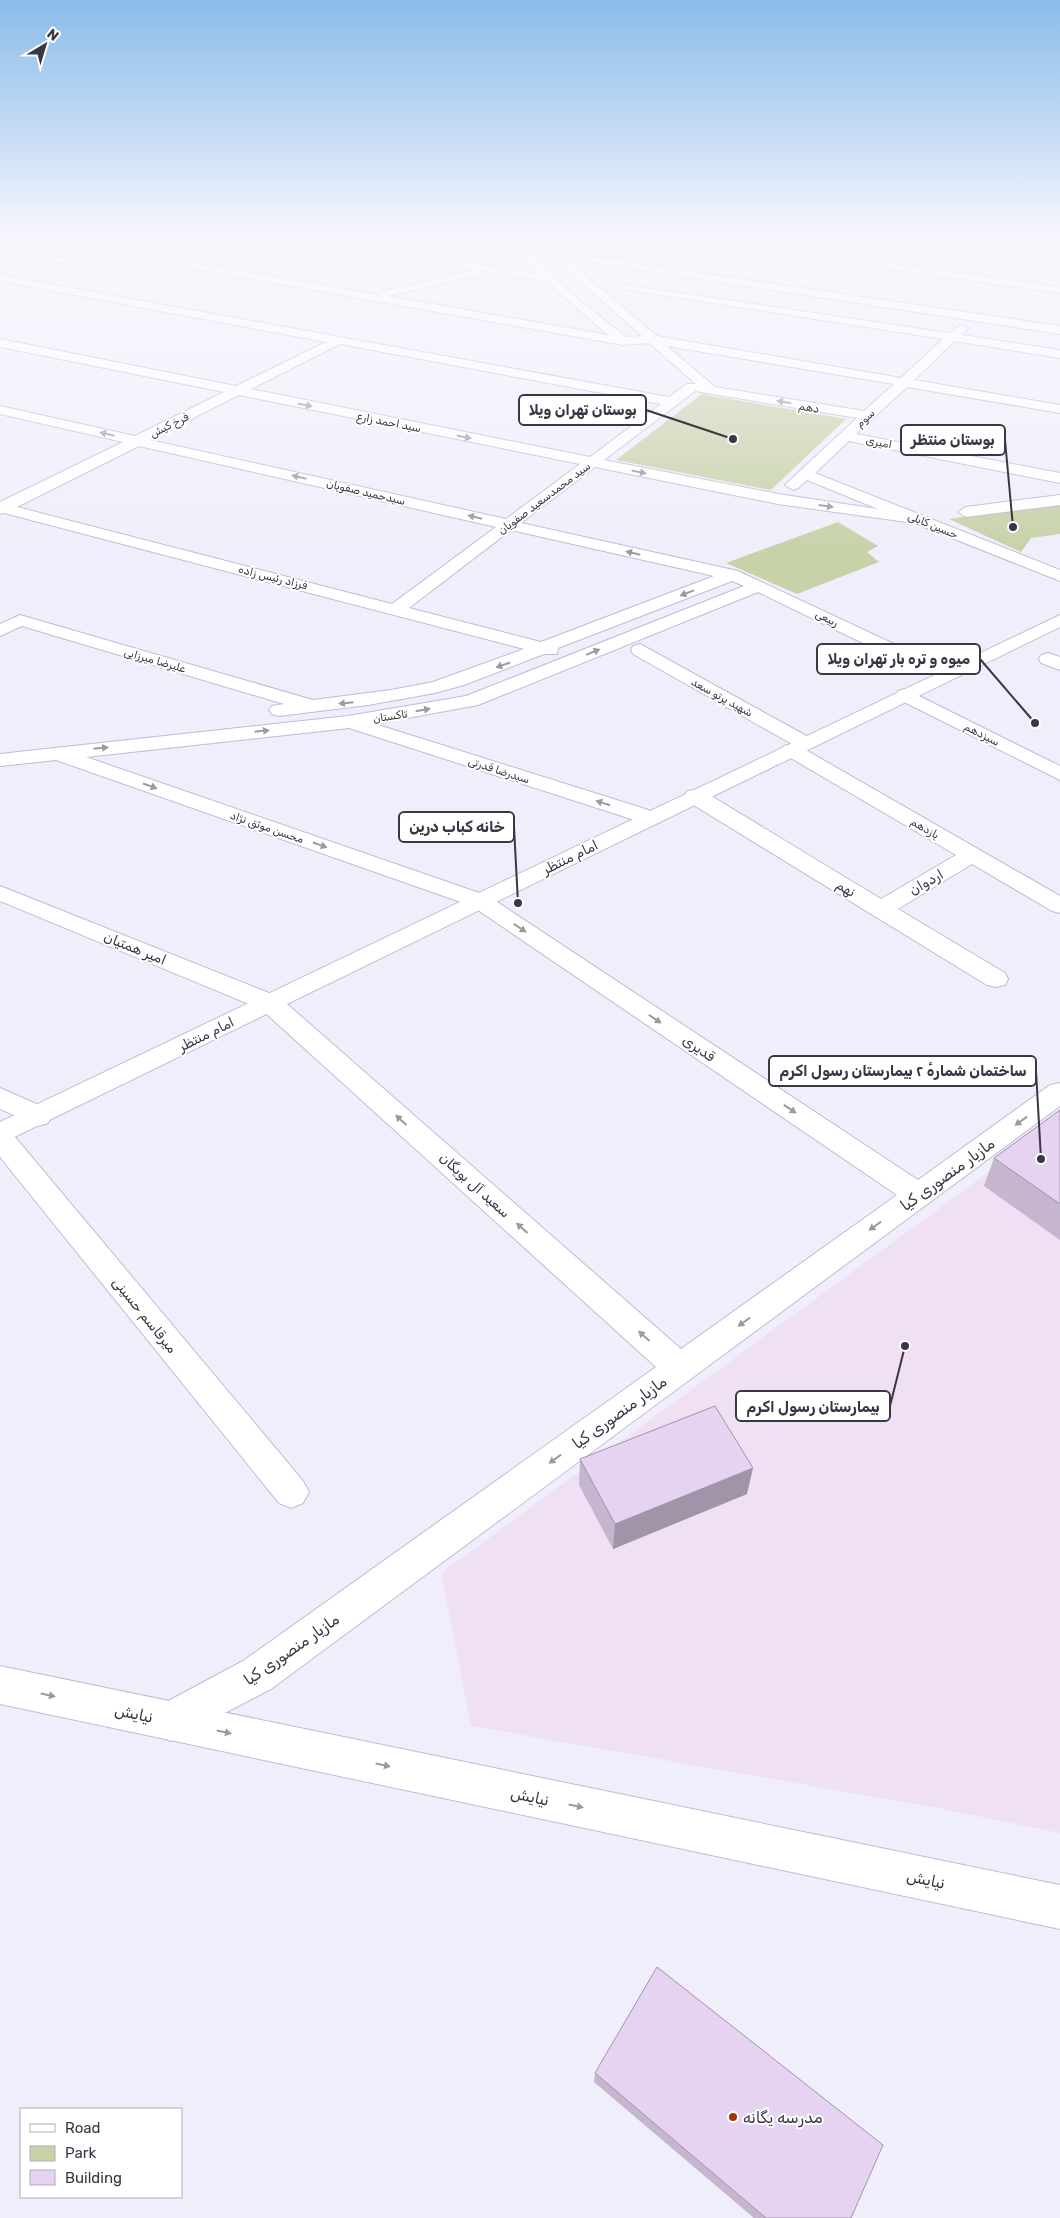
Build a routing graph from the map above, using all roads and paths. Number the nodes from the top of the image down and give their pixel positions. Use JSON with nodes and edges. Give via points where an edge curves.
{"nodes":[{"id":1,"x":3,"y":344,"type":"edge"},
{"id":2,"x":331,"y":344,"type":"edge"},
{"id":3,"x":357,"y":344,"type":"edge"},
{"id":4,"x":626,"y":344,"type":"edge"},
{"id":5,"x":656,"y":344,"type":"edge"},
{"id":6,"x":678,"y":344,"type":"edge"},
{"id":7,"x":945,"y":344,"type":"edge"},
{"id":8,"x":993,"y":344,"type":"edge"},
{"id":9,"x":637,"y":352,"type":"dead end"},
{"id":10,"x":1060,"y":354,"type":"edge"},
{"id":11,"x":904,"y":382,"type":"junction"},
{"id":12,"x":685,"y":388,"type":"joint"},
{"id":13,"x":711,"y":390,"type":"junction"},
{"id":14,"x":237,"y":391,"type":"junction"},
{"id":15,"x":672,"y":402,"type":"junction"},
{"id":16,"x":1060,"y":409,"type":"edge"},
{"id":17,"x":0,"y":410,"type":"edge"},
{"id":18,"x":867,"y":416,"type":"junction"},
{"id":19,"x":846,"y":436,"type":"junction"},
{"id":20,"x":137,"y":441,"type":"junction"},
{"id":21,"x":592,"y":462,"type":"junction"},
{"id":22,"x":805,"y":474,"type":"junction"},
{"id":23,"x":1060,"y":478,"type":"edge"},
{"id":24,"x":778,"y":499,"type":"junction"},
{"id":25,"x":1060,"y":500,"type":"edge"},
{"id":26,"x":1,"y":508,"type":"edge"},
{"id":27,"x":966,"y":512,"type":"dead end"},
{"id":28,"x":918,"y":519,"type":"junction"},
{"id":29,"x":509,"y":524,"type":"junction"},
{"id":30,"x":732,"y":575,"type":"junction"},
{"id":31,"x":1060,"y":576,"type":"edge"},
{"id":32,"x":759,"y":586,"type":"junction"},
{"id":33,"x":396,"y":609,"type":"junction"},
{"id":34,"x":1060,"y":620,"type":"edge"},
{"id":35,"x":0,"y":631,"type":"edge"},
{"id":36,"x":546,"y":648,"type":"junction"},
{"id":37,"x":640,"y":650,"type":"dead end"},
{"id":38,"x":571,"y":661,"type":"junction"},
{"id":39,"x":920,"y":664,"type":"dead end"},
{"id":40,"x":905,"y":695,"type":"junction"},
{"id":41,"x":313,"y":706,"type":"junction"},
{"id":42,"x":264,"y":712,"type":"dead end"},
{"id":43,"x":348,"y":722,"type":"junction"},
{"id":44,"x":798,"y":747,"type":"junction"},
{"id":45,"x":55,"y":753,"type":"junction"},
{"id":46,"x":0,"y":760,"type":"edge"},
{"id":47,"x":1060,"y":774,"type":"edge"},
{"id":48,"x":695,"y":796,"type":"junction"},
{"id":49,"x":650,"y":818,"type":"junction"},
{"id":50,"x":972,"y":855,"type":"junction"},
{"id":51,"x":0,"y":893,"type":"edge"},
{"id":52,"x":480,"y":901,"type":"junction"},
{"id":53,"x":1060,"y":906,"type":"edge"},
{"id":54,"x":880,"y":909,"type":"junction"},
{"id":55,"x":996,"y":979,"type":"dead end"},
{"id":56,"x":270,"y":1003,"type":"junction"},
{"id":57,"x":1060,"y":1092,"type":"edge"},
{"id":58,"x":0,"y":1098,"type":"edge"},
{"id":59,"x":38,"y":1116,"type":"junction"},
{"id":60,"x":0,"y":1136,"type":"edge"},
{"id":61,"x":918,"y":1195,"type":"junction"},
{"id":62,"x":680,"y":1368,"type":"junction"},
{"id":63,"x":291,"y":1492,"type":"dead end"},
{"id":64,"x":0,"y":1685,"type":"edge"},
{"id":65,"x":171,"y":1721,"type":"junction"},
{"id":66,"x":1060,"y":1907,"type":"edge"}],
"edges":[{"from":1,"to":14,"type":"main road","name":"سید احمد زارع"},
{"from":2,"to":14,"type":"main road","name":"فرخ کیش"},
{"from":3,"to":15,"type":"main road"},
{"from":4,"to":9,"type":"main road"},
{"from":5,"to":13,"type":"main road"},
{"from":6,"to":11,"type":"main road"},
{"from":7,"to":11,"type":"main road","name":"سوم"},
{"from":8,"to":10,"type":"main road"},
{"from":11,"to":16,"type":"main road"},
{"from":11,"to":18,"type":"main road","name":"سوم"},
{"from":12,"to":13,"type":"main road","name":"دهم"},
{"from":12,"to":15,"type":"main road","name":"سید محمدسعید صفویان"},
{"from":18,"to":13,"type":"main road","name":"دهم","one_way":true},
{"from":14,"to":20,"type":"main road","name":"فرخ کیش"},
{"from":14,"to":21,"type":"main road","name":"سید احمد زارع","one_way":true},
{"from":15,"to":21,"type":"main road","name":"سید محمدسعید صفویان"},
{"from":20,"to":17,"type":"main road","name":"سیدحمید صفویان","one_way":true},
{"from":18,"to":19,"type":"main road","name":"سوم"},
{"from":19,"to":22,"type":"main road","name":"سوم"},
{"from":19,"to":23,"type":"main road","name":"امیری"},
{"from":20,"to":26,"type":"main road","name":"فرخ کیش"},
{"from":29,"to":20,"type":"main road","name":"سیدحمید صفویان","one_way":true},
{"from":21,"to":24,"type":"main road","name":"سید احمد زارع","one_way":true},
{"from":21,"to":29,"type":"main road","name":"سید محمدسعید صفویان"},
{"from":22,"to":24,"type":"main road","name":"سوم"},
{"from":22,"to":28,"type":"main road","name":"حسین کابلی"},
{"from":24,"to":28,"type":"main road","name":"سید احمد زارع","one_way":true},
{"from":25,"to":27,"type":"main road"},
{"from":26,"to":33,"type":"main road","name":"فرزاد رئیس زاده"},
{"from":28,"to":31,"type":"main road","name":"حسین کابلی"},
{"from":30,"to":29,"type":"main road","name":"سیدحمید صفویان","one_way":true},
{"from":29,"to":33,"type":"main road","name":"سید محمدسعید صفویان"},
{"from":30,"to":32,"type":"main road","name":"ربیعی"},
{"from":30,"to":36,"type":"main road","name":"تاکستان","one_way":true},
{"from":38,"to":32,"type":"main road","name":"تاکستان","one_way":true},
{"from":32,"to":39,"type":"main road","name":"ربیعی"},
{"from":33,"to":36,"type":"main road","name":"فرزاد رئیس زاده"},
{"from":34,"to":40,"type":"main road","name":"امام منتظر"},
{"from":35,"to":41,"type":"main road","name":"علیرضا میرزایی","via":[[20,620]]},
{"from":36,"to":38,"type":"main road","name":"فرزاد رئیس زاده"},
{"from":36,"to":41,"type":"main road","name":"تاکستان","one_way":true,"via":[[419,692]]},
{"from":37,"to":44,"type":"main road","name":"شهید پرتو سعد"},
{"from":43,"to":38,"type":"main road","name":"تاکستان","one_way":true,"via":[[471,700]]},
{"from":40,"to":44,"type":"main road","name":"امام منتظر"},
{"from":40,"to":47,"type":"main road","name":"سیزدهم"},
{"from":41,"to":42,"type":"main road","name":"تاکستان"},
{"from":45,"to":43,"type":"main road","name":"تاکستان","one_way":true},
{"from":49,"to":43,"type":"main road","name":"سیدرضا قدرتی","one_way":true},
{"from":44,"to":48,"type":"main road","name":"امام منتظر"},
{"from":44,"to":50,"type":"main road","name":"یازدهم"},
{"from":45,"to":46,"type":"main road","name":"تاکستان"},
{"from":45,"to":52,"type":"main road","name":"محسن موثق نژاد","one_way":true},
{"from":48,"to":49,"type":"main road","name":"امام منتظر"},
{"from":48,"to":54,"type":"main road","name":"نهم"},
{"from":49,"to":52,"type":"main road","name":"امام منتظر"},
{"from":50,"to":53,"type":"main road","name":"یازدهم"},
{"from":50,"to":54,"type":"main road","name":"اردوان"},
{"from":51,"to":56,"type":"main road","name":"امیر همتیان"},
{"from":52,"to":56,"type":"main road","name":"امام منتظر"},
{"from":52,"to":61,"type":"main road","name":"قدیری","one_way":true},
{"from":54,"to":55,"type":"main road","name":"نهم"},
{"from":56,"to":59,"type":"main road","name":"امام منتظر"},
{"from":62,"to":56,"type":"main road","name":"سعید آل بویگان","one_way":true},
{"from":57,"to":61,"type":"main road","name":"مازیار منصوری کیا","one_way":true},
{"from":58,"to":59,"type":"main road"},
{"from":59,"to":60,"type":"main road","name":"امام منتظر"},
{"from":60,"to":63,"type":"main road","name":"میرقاسم حسینی"},
{"from":61,"to":62,"type":"main road","name":"مازیار منصوری کیا","one_way":true},
{"from":62,"to":65,"type":"main road","name":"مازیار منصوری کیا","one_way":true,"via":[[257,1676]]},
{"from":64,"to":65,"type":"main road","name":"نیایش","one_way":true},
{"from":65,"to":66,"type":"main road","name":"نیایش","one_way":true}]}
